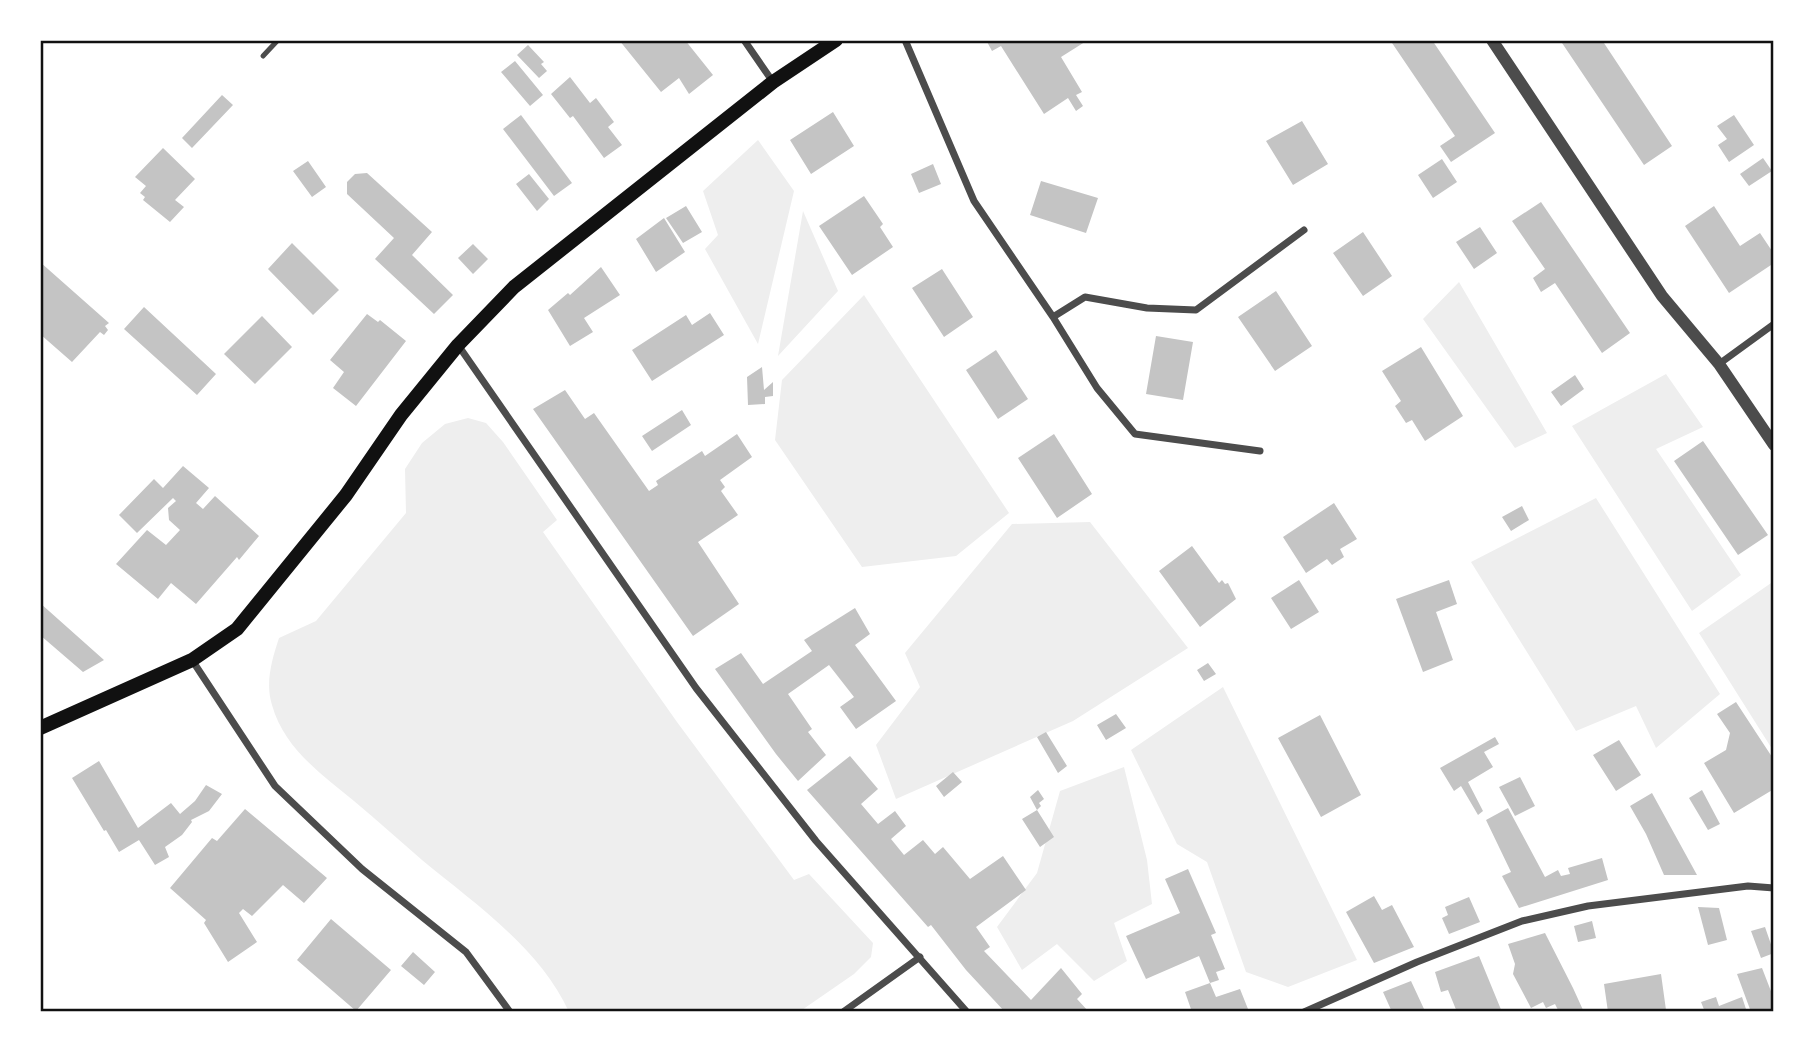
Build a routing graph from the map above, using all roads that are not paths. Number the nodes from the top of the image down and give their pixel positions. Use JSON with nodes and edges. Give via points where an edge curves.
{"nodes":[{"id":1,"x":278,"y":40,"type":"edge"},
{"id":2,"x":744,"y":40,"type":"edge"},
{"id":3,"x":836,"y":40,"type":"edge"},
{"id":4,"x":905,"y":40,"type":"edge"},
{"id":5,"x":1492,"y":40,"type":"edge"},
{"id":6,"x":264,"y":56,"type":"dead end"},
{"id":7,"x":773,"y":82,"type":"junction"},
{"id":8,"x":1304,"y":230,"type":"dead end"},
{"id":9,"x":1053,"y":317,"type":"junction"},
{"id":10,"x":1774,"y":324,"type":"edge"},
{"id":11,"x":458,"y":345,"type":"junction"},
{"id":12,"x":1719,"y":364,"type":"junction"},
{"id":13,"x":1774,"y":445,"type":"edge"},
{"id":14,"x":1260,"y":452,"type":"dead end"},
{"id":15,"x":192,"y":660,"type":"junction"},
{"id":16,"x":40,"y":728,"type":"edge"},
{"id":17,"x":1774,"y":888,"type":"edge"},
{"id":18,"x":920,"y":957,"type":"junction"},
{"id":19,"x":510,"y":1012,"type":"edge"},
{"id":20,"x":843,"y":1012,"type":"edge"},
{"id":21,"x":967,"y":1012,"type":"edge"},
{"id":22,"x":1304,"y":1012,"type":"edge"}],
"edges":[{"from":1,"to":6,"type":"lane"},
{"from":2,"to":7,"type":"street"},
{"from":3,"to":7,"type":"main road"},
{"from":4,"to":9,"type":"street","via":[[974,201]]},
{"from":5,"to":12,"type":"street","via":[[1662,296]]},
{"from":7,"to":11,"type":"main road","via":[[514,287]]},
{"from":8,"to":9,"type":"street","via":[[1196,310],[1147,308],[1085,297]]},
{"from":9,"to":14,"type":"street","via":[[1097,388],[1135,433]]},
{"from":10,"to":12,"type":"street"},
{"from":11,"to":15,"type":"main road","via":[[401,415],[346,495],[237,629]]},
{"from":11,"to":18,"type":"street","via":[[696,688],[817,841]]},
{"from":12,"to":13,"type":"street"},
{"from":15,"to":16,"type":"main road"},
{"from":15,"to":19,"type":"street","via":[[275,786],[362,869],[466,952]]},
{"from":17,"to":22,"type":"street","via":[[1748,886],[1600,904],[1522,922]]},
{"from":18,"to":20,"type":"street"},
{"from":18,"to":21,"type":"street"}]}
